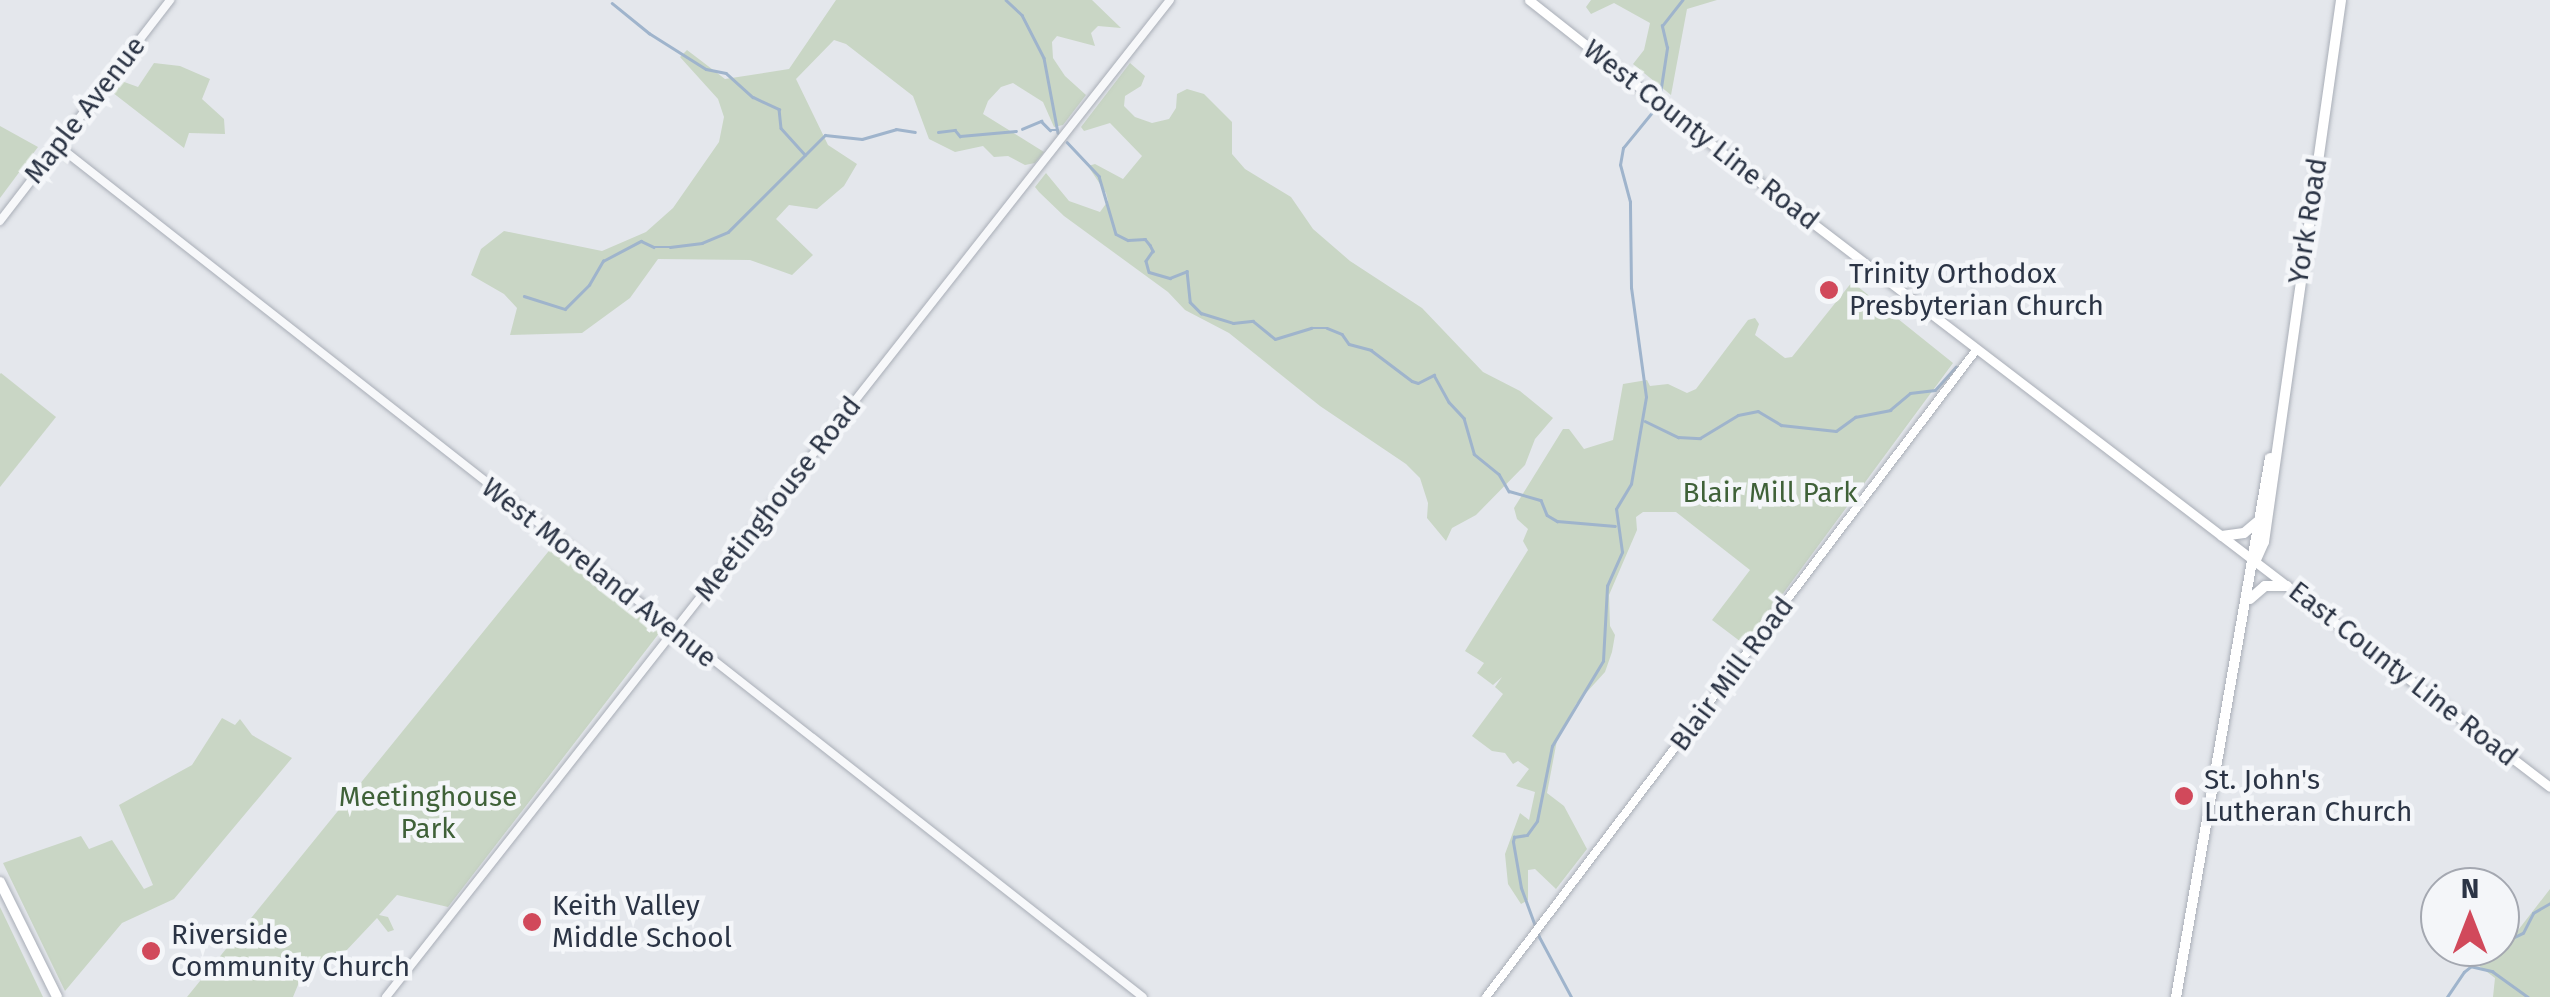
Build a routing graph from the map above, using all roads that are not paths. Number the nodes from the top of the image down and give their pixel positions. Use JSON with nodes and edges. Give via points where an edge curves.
{"nodes":[{"id":1,"x":170,"y":0,"type":"edge"},
{"id":2,"x":1170,"y":0,"type":"edge"},
{"id":3,"x":1529,"y":0,"type":"edge"},
{"id":4,"x":2342,"y":0,"type":"edge"},
{"id":5,"x":57,"y":145,"type":"junction"},
{"id":6,"x":0,"y":221,"type":"edge"},
{"id":7,"x":1977,"y":349,"type":"junction"},
{"id":8,"x":2275,"y":442,"type":"junction"},
{"id":9,"x":2260,"y":516,"type":"junction"},
{"id":10,"x":2222,"y":536,"type":"junction"},
{"id":11,"x":2255,"y":562,"type":"junction"},
{"id":12,"x":2287,"y":586,"type":"junction"},
{"id":13,"x":2249,"y":600,"type":"junction"},
{"id":14,"x":674,"y":632,"type":"junction"},
{"id":15,"x":2550,"y":788,"type":"edge"},
{"id":16,"x":0,"y":882,"type":"edge"},
{"id":17,"x":57,"y":997,"type":"edge"},
{"id":18,"x":386,"y":997,"type":"edge"},
{"id":19,"x":1143,"y":997,"type":"edge"},
{"id":20,"x":1486,"y":997,"type":"edge"},
{"id":21,"x":2176,"y":997,"type":"edge"}],
"edges":[{"from":1,"to":5,"type":"street","name":"Maple Avenue"},
{"from":2,"to":14,"type":"street","name":"Meetinghouse Road"},
{"from":3,"to":7,"type":"main road","name":"West County Line Road"},
{"from":4,"to":8,"type":"highway","name":"York Road"},
{"from":5,"to":6,"type":"street","name":"Maple Avenue"},
{"from":5,"to":14,"type":"street","name":"West Moreland Avenue"},
{"from":7,"to":10,"type":"main road","name":"West County Line Road"},
{"from":7,"to":20,"type":"main road","name":"Blair Mill Road"},
{"from":8,"to":9,"type":"highway","name":"York Road"},
{"from":8,"to":11,"type":"highway","name":"York Road","via":[[2264,542]]},
{"from":9,"to":10,"type":"highway","via":[[2251,530]]},
{"from":9,"to":11,"type":"highway","name":"York Road"},
{"from":10,"to":11,"type":"main road","name":"West County Line Road"},
{"from":11,"to":12,"type":"main road","name":"East County Line Road"},
{"from":11,"to":13,"type":"highway"},
{"from":12,"to":13,"type":"highway","via":[[2264,586]]},
{"from":12,"to":15,"type":"main road","name":"East County Line Road"},
{"from":13,"to":21,"type":"highway"},
{"from":14,"to":18,"type":"street","name":"Meetinghouse Road"},
{"from":14,"to":19,"type":"street","name":"West Moreland Avenue"},
{"from":16,"to":17,"type":"highway"}]}
